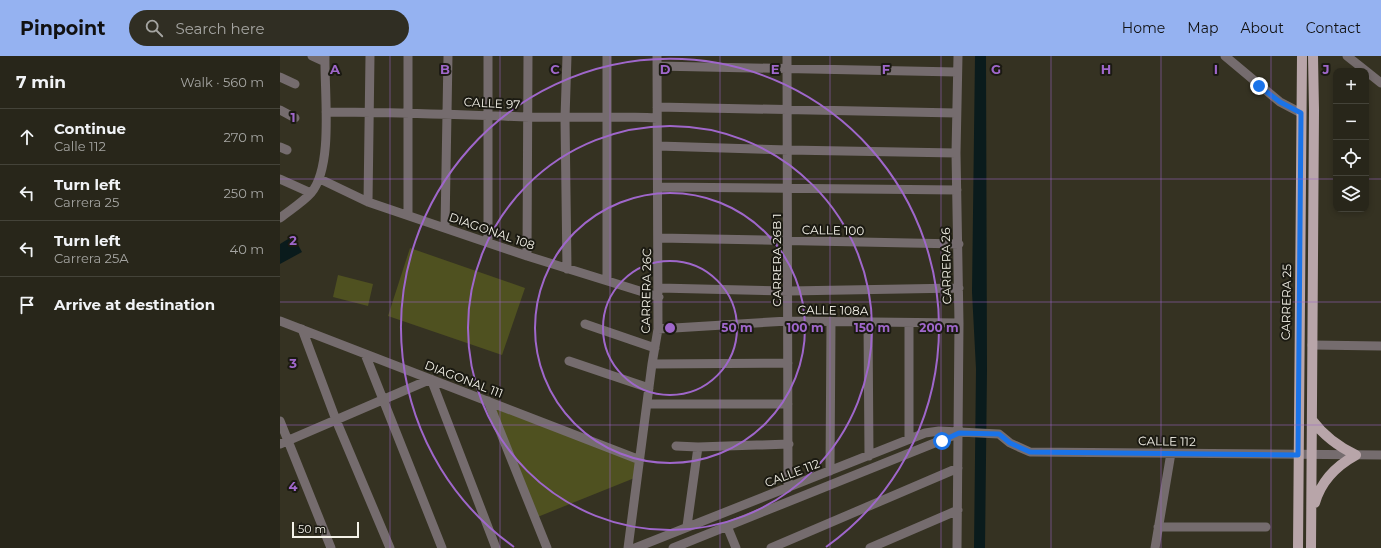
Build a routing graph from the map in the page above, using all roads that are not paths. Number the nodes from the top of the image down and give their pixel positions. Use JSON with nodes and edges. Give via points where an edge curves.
{"nodes":[{"id":1,"x":312,"y":56,"type":"edge"},
{"id":2,"x":370,"y":56,"type":"edge"},
{"id":3,"x":408,"y":56,"type":"edge"},
{"id":4,"x":448,"y":56,"type":"edge"},
{"id":5,"x":488,"y":56,"type":"edge"},
{"id":6,"x":528,"y":56,"type":"edge"},
{"id":7,"x":567,"y":56,"type":"edge"},
{"id":8,"x":607,"y":56,"type":"edge"},
{"id":9,"x":657,"y":56,"type":"edge"},
{"id":10,"x":787,"y":56,"type":"edge"},
{"id":11,"x":958,"y":56,"type":"edge"},
{"id":12,"x":1225,"y":56,"type":"edge"},
{"id":13,"x":1302,"y":56,"type":"edge"},
{"id":14,"x":1313,"y":56,"type":"edge"},
{"id":15,"x":1347,"y":56,"type":"edge"},
{"id":16,"x":325,"y":59,"type":"edge"},
{"id":17,"x":657,"y":66,"type":"junction"},
{"id":18,"x":1362,"y":68,"type":"edge"},
{"id":19,"x":788,"y":69,"type":"junction"},
{"id":20,"x":957,"y":72,"type":"junction"},
{"id":21,"x":1369,"y":73,"type":"edge"},
{"id":22,"x":280,"y":77,"type":"edge"},
{"id":23,"x":1381,"y":83,"type":"edge"},
{"id":24,"x":295,"y":84,"type":"dead end"},
{"id":25,"x":657,"y":107,"type":"junction"},
{"id":26,"x":787,"y":108,"type":"junction"},
{"id":27,"x":280,"y":110,"type":"edge"},
{"id":28,"x":326,"y":112,"type":"junction"},
{"id":29,"x":370,"y":112,"type":"junction"},
{"id":30,"x":407,"y":112,"type":"junction"},
{"id":31,"x":447,"y":113,"type":"junction"},
{"id":32,"x":956,"y":113,"type":"junction"},
{"id":33,"x":1301,"y":113,"type":"junction"},
{"id":34,"x":487,"y":115,"type":"junction"},
{"id":35,"x":605,"y":116,"type":"junction"},
{"id":36,"x":527,"y":117,"type":"junction"},
{"id":37,"x":295,"y":118,"type":"dead end"},
{"id":38,"x":565,"y":118,"type":"junction"},
{"id":39,"x":657,"y":118,"type":"junction"},
{"id":40,"x":658,"y":146,"type":"junction"},
{"id":41,"x":788,"y":150,"type":"junction"},
{"id":42,"x":956,"y":153,"type":"junction"},
{"id":43,"x":280,"y":179,"type":"edge"},
{"id":44,"x":320,"y":179,"type":"junction"},
{"id":45,"x":658,"y":187,"type":"junction"},
{"id":46,"x":788,"y":189,"type":"junction"},
{"id":47,"x":957,"y":190,"type":"junction"},
{"id":48,"x":311,"y":193,"type":"junction"},
{"id":49,"x":368,"y":202,"type":"junction"},
{"id":50,"x":408,"y":214,"type":"junction"},
{"id":51,"x":280,"y":218,"type":"edge"},
{"id":52,"x":445,"y":227,"type":"junction"},
{"id":53,"x":659,"y":238,"type":"junction"},
{"id":54,"x":488,"y":241,"type":"junction"},
{"id":55,"x":789,"y":241,"type":"junction"},
{"id":56,"x":958,"y":244,"type":"junction"},
{"id":57,"x":527,"y":256,"type":"junction"},
{"id":58,"x":567,"y":269,"type":"junction"},
{"id":59,"x":607,"y":280,"type":"junction"},
{"id":60,"x":959,"y":288,"type":"junction"},
{"id":61,"x":789,"y":291,"type":"junction"},
{"id":62,"x":659,"y":293,"type":"junction"},
{"id":63,"x":280,"y":321,"type":"edge"},
{"id":64,"x":788,"y":321,"type":"junction"},
{"id":65,"x":831,"y":322,"type":"junction"},
{"id":66,"x":868,"y":322,"type":"junction"},
{"id":67,"x":909,"y":323,"type":"junction"},
{"id":68,"x":960,"y":323,"type":"junction"},
{"id":69,"x":585,"y":324,"type":"dead end"},
{"id":70,"x":302,"y":329,"type":"junction"},
{"id":71,"x":658,"y":329,"type":"junction"},
{"id":72,"x":1312,"y":345,"type":"junction"},
{"id":73,"x":1381,"y":346,"type":"edge"},
{"id":74,"x":655,"y":348,"type":"junction"},
{"id":75,"x":365,"y":354,"type":"junction"},
{"id":76,"x":570,"y":362,"type":"dead end"},
{"id":77,"x":788,"y":362,"type":"junction"},
{"id":78,"x":652,"y":364,"type":"junction"},
{"id":79,"x":431,"y":379,"type":"junction"},
{"id":80,"x":649,"y":388,"type":"junction"},
{"id":81,"x":383,"y":401,"type":"junction"},
{"id":82,"x":488,"y":401,"type":"junction"},
{"id":83,"x":647,"y":404,"type":"junction"},
{"id":84,"x":788,"y":404,"type":"junction"},
{"id":85,"x":336,"y":420,"type":"junction"},
{"id":86,"x":1312,"y":420,"type":"junction"},
{"id":87,"x":280,"y":421,"type":"edge"},
{"id":88,"x":962,"y":433,"type":"junction"},
{"id":89,"x":909,"y":438,"type":"junction"},
{"id":90,"x":284,"y":442,"type":"edge"},
{"id":91,"x":789,"y":444,"type":"junction"},
{"id":92,"x":676,"y":446,"type":"dead end"},
{"id":93,"x":698,"y":447,"type":"junction"},
{"id":94,"x":1171,"y":453,"type":"junction"},
{"id":95,"x":1312,"y":454,"type":"junction"},
{"id":96,"x":1298,"y":455,"type":"junction"},
{"id":97,"x":1356,"y":455,"type":"junction"},
{"id":98,"x":1381,"y":455,"type":"edge"},
{"id":99,"x":870,"y":456,"type":"junction"},
{"id":100,"x":640,"y":460,"type":"junction"},
{"id":101,"x":958,"y":468,"type":"junction"},
{"id":102,"x":830,"y":471,"type":"junction"},
{"id":103,"x":788,"y":488,"type":"junction"},
{"id":104,"x":958,"y":510,"type":"junction"},
{"id":105,"x":1312,"y":511,"type":"junction"},
{"id":106,"x":687,"y":526,"type":"junction"},
{"id":107,"x":727,"y":526,"type":"junction"},
{"id":108,"x":1158,"y":527,"type":"junction"},
{"id":109,"x":1266,"y":528,"type":"dead end"},
{"id":110,"x":677,"y":547,"type":"edge"},
{"id":111,"x":331,"y":548,"type":"edge"},
{"id":112,"x":390,"y":548,"type":"edge"},
{"id":113,"x":442,"y":548,"type":"edge"},
{"id":114,"x":496,"y":548,"type":"edge"},
{"id":115,"x":547,"y":548,"type":"edge"},
{"id":116,"x":628,"y":548,"type":"edge"},
{"id":117,"x":635,"y":548,"type":"edge"},
{"id":118,"x":736,"y":548,"type":"edge"},
{"id":119,"x":771,"y":548,"type":"edge"},
{"id":120,"x":870,"y":548,"type":"edge"},
{"id":121,"x":957,"y":548,"type":"edge"},
{"id":122,"x":1155,"y":548,"type":"edge"},
{"id":123,"x":1298,"y":548,"type":"edge"},
{"id":124,"x":1311,"y":548,"type":"edge"}],
"edges":[{"from":1,"to":16,"type":"street"},
{"from":2,"to":29,"type":"street"},
{"from":3,"to":30,"type":"street"},
{"from":4,"to":31,"type":"street"},
{"from":5,"to":34,"type":"street"},
{"from":6,"to":36,"type":"street"},
{"from":7,"to":38,"type":"street"},
{"from":8,"to":35,"type":"street"},
{"from":9,"to":17,"type":"street","name":"CARRERA 26C"},
{"from":10,"to":19,"type":"street","name":"CARRERA 26B 1"},
{"from":11,"to":20,"type":"street","name":"CARRERA 26"},
{"from":12,"to":33,"type":"street","via":[[1280,102]]},
{"from":13,"to":33,"type":"main road","name":"CARRERA 25"},
{"from":14,"to":72,"type":"main road"},
{"from":15,"to":18,"type":"street"},
{"from":16,"to":28,"type":"street"},
{"from":17,"to":19,"type":"street"},
{"from":17,"to":25,"type":"street","name":"CARRERA 26C"},
{"from":19,"to":20,"type":"street"},
{"from":19,"to":26,"type":"street","name":"CARRERA 26B 1"},
{"from":20,"to":32,"type":"street","name":"CARRERA 26"},
{"from":21,"to":23,"type":"street"},
{"from":22,"to":24,"type":"street"},
{"from":25,"to":26,"type":"street"},
{"from":25,"to":39,"type":"street","name":"CARRERA 26C"},
{"from":26,"to":32,"type":"street"},
{"from":26,"to":41,"type":"street","name":"CARRERA 26B 1"},
{"from":27,"to":37,"type":"street"},
{"from":28,"to":29,"type":"street","name":"CALLE 97"},
{"from":28,"to":44,"type":"street"},
{"from":29,"to":30,"type":"street","name":"CALLE 97"},
{"from":29,"to":49,"type":"street"},
{"from":30,"to":31,"type":"street","name":"CALLE 97"},
{"from":30,"to":50,"type":"street"},
{"from":31,"to":34,"type":"street","name":"CALLE 97"},
{"from":31,"to":52,"type":"street"},
{"from":32,"to":42,"type":"street","name":"CARRERA 26"},
{"from":33,"to":96,"type":"main road","name":"CARRERA 25"},
{"from":34,"to":36,"type":"street","name":"CALLE 97"},
{"from":34,"to":54,"type":"street"},
{"from":35,"to":38,"type":"street","name":"CALLE 97"},
{"from":35,"to":39,"type":"street","name":"CALLE 97"},
{"from":35,"to":59,"type":"street"},
{"from":36,"to":38,"type":"street","name":"CALLE 97"},
{"from":36,"to":57,"type":"street"},
{"from":38,"to":58,"type":"street"},
{"from":39,"to":40,"type":"street","name":"CARRERA 26C"},
{"from":40,"to":41,"type":"street"},
{"from":40,"to":45,"type":"street","name":"CARRERA 26C"},
{"from":41,"to":42,"type":"street"},
{"from":41,"to":46,"type":"street","name":"CARRERA 26B 1"},
{"from":42,"to":47,"type":"street","name":"CARRERA 26"},
{"from":43,"to":48,"type":"street"},
{"from":44,"to":48,"type":"street"},
{"from":44,"to":49,"type":"street","name":"DIAGONAL 108"},
{"from":45,"to":46,"type":"street"},
{"from":45,"to":53,"type":"street","name":"CARRERA 26C"},
{"from":46,"to":47,"type":"street"},
{"from":46,"to":55,"type":"street","name":"CARRERA 26B 1"},
{"from":47,"to":56,"type":"street","name":"CARRERA 26"},
{"from":48,"to":51,"type":"street"},
{"from":49,"to":50,"type":"street","name":"DIAGONAL 108"},
{"from":50,"to":52,"type":"street","name":"DIAGONAL 108"},
{"from":52,"to":54,"type":"street","name":"DIAGONAL 108"},
{"from":53,"to":55,"type":"street","name":"CALLE 100"},
{"from":53,"to":62,"type":"street","name":"CARRERA 26C"},
{"from":54,"to":57,"type":"street","name":"DIAGONAL 108"},
{"from":55,"to":56,"type":"street","name":"CALLE 100"},
{"from":55,"to":61,"type":"street","name":"CARRERA 26B 1"},
{"from":56,"to":60,"type":"street","name":"CARRERA 26"},
{"from":57,"to":58,"type":"street","name":"DIAGONAL 108"},
{"from":58,"to":59,"type":"street","name":"DIAGONAL 108"},
{"from":59,"to":62,"type":"street","name":"DIAGONAL 108"},
{"from":60,"to":61,"type":"street","name":"DIAGONAL 108"},
{"from":60,"to":68,"type":"street","name":"CARRERA 26"},
{"from":61,"to":62,"type":"street","name":"DIAGONAL 108"},
{"from":61,"to":64,"type":"street","name":"CARRERA 26B 1"},
{"from":62,"to":71,"type":"street","name":"CARRERA 26C"},
{"from":63,"to":70,"type":"street","name":"DIAGONAL 111"},
{"from":64,"to":65,"type":"street","name":"CALLE 108A"},
{"from":64,"to":71,"type":"street","name":"CALLE 108A"},
{"from":64,"to":77,"type":"street","name":"CARRERA 26B 1"},
{"from":65,"to":66,"type":"street","name":"CALLE 108A"},
{"from":65,"to":102,"type":"street"},
{"from":66,"to":67,"type":"street","name":"CALLE 108A"},
{"from":66,"to":99,"type":"street"},
{"from":67,"to":68,"type":"street","name":"CALLE 108A"},
{"from":67,"to":89,"type":"street"},
{"from":68,"to":88,"type":"street","name":"CARRERA 26"},
{"from":69,"to":74,"type":"street"},
{"from":70,"to":75,"type":"street","name":"DIAGONAL 111"},
{"from":70,"to":85,"type":"street"},
{"from":71,"to":74,"type":"street","name":"CARRERA 26C"},
{"from":72,"to":73,"type":"street"},
{"from":72,"to":86,"type":"main road"},
{"from":74,"to":78,"type":"street","name":"CARRERA 26C"},
{"from":75,"to":79,"type":"street","name":"DIAGONAL 111"},
{"from":75,"to":81,"type":"street"},
{"from":76,"to":80,"type":"street"},
{"from":77,"to":78,"type":"street"},
{"from":77,"to":84,"type":"street","name":"CARRERA 26B 1"},
{"from":78,"to":80,"type":"street","name":"CARRERA 26C"},
{"from":79,"to":81,"type":"street"},
{"from":79,"to":82,"type":"street","name":"DIAGONAL 111"},
{"from":79,"to":114,"type":"street"},
{"from":80,"to":83,"type":"street","name":"CARRERA 26C"},
{"from":81,"to":85,"type":"street"},
{"from":81,"to":113,"type":"street"},
{"from":82,"to":100,"type":"street","name":"DIAGONAL 111"},
{"from":82,"to":115,"type":"street"},
{"from":83,"to":84,"type":"street"},
{"from":83,"to":100,"type":"street","name":"CARRERA 26C"},
{"from":84,"to":91,"type":"street","name":"CARRERA 26B 1"},
{"from":85,"to":90,"type":"street"},
{"from":85,"to":112,"type":"street"},
{"from":86,"to":95,"type":"main road"},
{"from":86,"to":97,"type":"main road","via":[[1327,438],[1340,448]]},
{"from":87,"to":90,"type":"street"},
{"from":88,"to":89,"type":"street","name":"CALLE 112","via":[[939,431]]},
{"from":88,"to":94,"type":"street","name":"CALLE 112","via":[[999,434],[1010,443],[1030,452]]},
{"from":88,"to":101,"type":"street","name":"CARRERA 26"},
{"from":88,"to":107,"type":"street","name":"CALLE 112"},
{"from":89,"to":99,"type":"street","name":"CALLE 112"},
{"from":90,"to":111,"type":"street"},
{"from":91,"to":93,"type":"street"},
{"from":91,"to":103,"type":"street","name":"CARRERA 26B 1"},
{"from":92,"to":93,"type":"street"},
{"from":93,"to":106,"type":"street"},
{"from":94,"to":96,"type":"street","name":"CALLE 112"},
{"from":94,"to":108,"type":"street"},
{"from":95,"to":96,"type":"street","name":"CALLE 112"},
{"from":95,"to":97,"type":"street","name":"CALLE 112"},
{"from":95,"to":105,"type":"main road"},
{"from":96,"to":123,"type":"main road","name":"CARRERA 25"},
{"from":97,"to":98,"type":"street","name":"CALLE 112"},
{"from":97,"to":105,"type":"main road","via":[[1332,471],[1316,496]]},
{"from":99,"to":102,"type":"street","name":"CALLE 112"},
{"from":100,"to":116,"type":"street","name":"CARRERA 26C"},
{"from":101,"to":104,"type":"street","name":"CARRERA 26"},
{"from":101,"to":119,"type":"street"},
{"from":102,"to":103,"type":"street","name":"CALLE 112"},
{"from":103,"to":106,"type":"street","name":"CALLE 112"},
{"from":104,"to":120,"type":"street"},
{"from":104,"to":121,"type":"street","name":"CARRERA 26"},
{"from":105,"to":124,"type":"main road"},
{"from":106,"to":117,"type":"street","name":"CALLE 112"},
{"from":107,"to":110,"type":"street","name":"CALLE 112"},
{"from":107,"to":118,"type":"street"},
{"from":108,"to":109,"type":"street"},
{"from":108,"to":122,"type":"street"}]}
